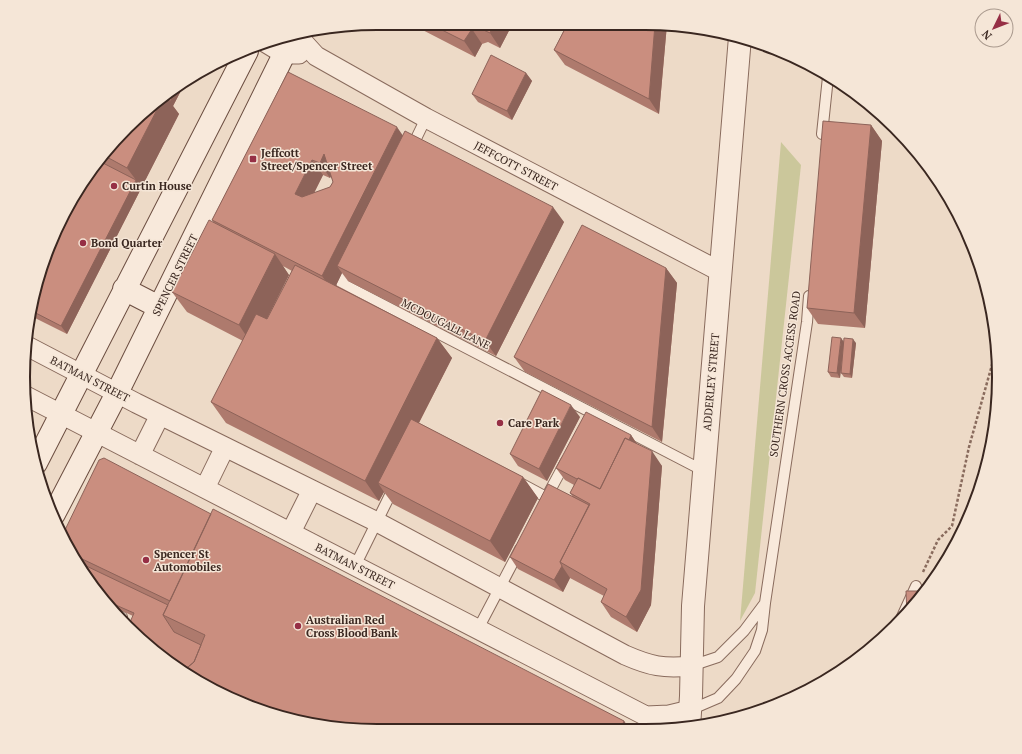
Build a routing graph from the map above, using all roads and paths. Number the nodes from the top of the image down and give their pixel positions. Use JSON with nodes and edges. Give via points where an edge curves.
{"nodes":[{"id":1,"x":300,"y":39,"type":"edge"},
{"id":2,"x":739,"y":43,"type":"edge"},
{"id":3,"x":275,"y":48,"type":"edge"},
{"id":4,"x":314,"y":55,"type":"junction"},
{"id":5,"x":245,"y":56,"type":"edge"},
{"id":6,"x":828,"y":81,"type":"edge"},
{"id":7,"x":426,"y":118,"type":"junction"},
{"id":8,"x":821,"y":145,"type":"edge"},
{"id":9,"x":404,"y":161,"type":"edge"},
{"id":10,"x":355,"y":256,"type":"edge"},
{"id":11,"x":721,"y":272,"type":"junction"},
{"id":12,"x":810,"y":284,"type":"edge"},
{"id":13,"x":124,"y":290,"type":"junction"},
{"id":14,"x":159,"y":308,"type":"junction"},
{"id":15,"x":32,"y":348,"type":"edge"},
{"id":16,"x":992,"y":366,"type":"edge"},
{"id":17,"x":80,"y":374,"type":"junction"},
{"id":18,"x":117,"y":393,"type":"junction"},
{"id":19,"x":31,"y":399,"type":"edge"},
{"id":20,"x":160,"y":414,"type":"junction"},
{"id":21,"x":60,"y":415,"type":"junction"},
{"id":22,"x":96,"y":432,"type":"junction"},
{"id":23,"x":225,"y":447,"type":"junction"},
{"id":24,"x":140,"y":454,"type":"junction"},
{"id":25,"x":569,"y":454,"type":"edge"},
{"id":26,"x":40,"y":456,"type":"edge"},
{"id":27,"x":704,"y":471,"type":"junction"},
{"id":28,"x":512,"y":479,"type":"edge"},
{"id":29,"x":398,"y":480,"type":"edge"},
{"id":30,"x":205,"y":488,"type":"junction"},
{"id":31,"x":312,"y":490,"type":"junction"},
{"id":32,"x":56,"y":510,"type":"edge"},
{"id":33,"x":377,"y":522,"type":"junction"},
{"id":34,"x":291,"y":532,"type":"junction"},
{"id":35,"x":525,"y":538,"type":"edge"},
{"id":36,"x":355,"y":566,"type":"junction"},
{"id":37,"x":916,"y":586,"type":"joint"},
{"id":38,"x":500,"y":588,"type":"junction"},
{"id":39,"x":765,"y":603,"type":"junction"},
{"id":40,"x":908,"y":603,"type":"edge"},
{"id":41,"x":478,"y":629,"type":"junction"},
{"id":42,"x":691,"y":666,"type":"junction"},
{"id":43,"x":689,"y":719,"type":"edge"}],
"edges":[{"from":1,"to":4,"type":"street","name":"JEFFCOTT STREET"},
{"from":2,"to":11,"type":"main road","name":"ADDERLEY STREET"},
{"from":3,"to":4,"type":"street","name":"JEFFCOTT STREET"},
{"from":3,"to":14,"type":"main road","name":"SPENCER STREET"},
{"from":4,"to":7,"type":"street","name":"JEFFCOTT STREET"},
{"from":5,"to":13,"type":"main road"},
{"from":6,"to":8,"type":"lane"},
{"from":7,"to":9,"type":"lane"},
{"from":7,"to":11,"type":"street","name":"JEFFCOTT STREET"},
{"from":10,"to":27,"type":"lane","name":"MCDOUGALL LANE","via":[[341,283],[590,416]]},
{"from":11,"to":27,"type":"main road","name":"ADDERLEY STREET"},
{"from":12,"to":39,"type":"lane","name":"SOUTHERN CROSS ACCESS ROAD","via":[[807,322]]},
{"from":13,"to":14,"type":"main road"},
{"from":13,"to":17,"type":"main road"},
{"from":14,"to":18,"type":"main road","name":"SPENCER STREET"},
{"from":15,"to":17,"type":"street","name":"BATMAN STREET"},
{"from":16,"to":37,"type":"path","via":[[969,447],[952,526],[938,540]]},
{"from":17,"to":18,"type":"street","name":"BATMAN STREET"},
{"from":17,"to":21,"type":"main road"},
{"from":18,"to":20,"type":"street","name":"BATMAN STREET"},
{"from":18,"to":22,"type":"main road","name":"SPENCER STREET"},
{"from":19,"to":21,"type":"street","name":"BATMAN STREET"},
{"from":20,"to":23,"type":"street","name":"BATMAN STREET"},
{"from":20,"to":24,"type":"street"},
{"from":21,"to":22,"type":"street","name":"BATMAN STREET"},
{"from":21,"to":26,"type":"main road"},
{"from":22,"to":24,"type":"street","name":"BATMAN STREET"},
{"from":22,"to":32,"type":"main road","name":"SPENCER STREET"},
{"from":23,"to":30,"type":"street"},
{"from":23,"to":31,"type":"street","name":"BATMAN STREET"},
{"from":24,"to":30,"type":"street","name":"BATMAN STREET"},
{"from":25,"to":28,"type":"lane","via":[[545,500]]},
{"from":27,"to":42,"type":"main road","name":"ADDERLEY STREET"},
{"from":29,"to":33,"type":"lane"},
{"from":30,"to":34,"type":"street","name":"BATMAN STREET"},
{"from":31,"to":33,"type":"street","name":"BATMAN STREET"},
{"from":31,"to":34,"type":"street"},
{"from":33,"to":36,"type":"lane"},
{"from":33,"to":38,"type":"street","name":"BATMAN STREET"},
{"from":34,"to":36,"type":"street","name":"BATMAN STREET"},
{"from":35,"to":38,"type":"lane"},
{"from":36,"to":41,"type":"street","name":"BATMAN STREET"},
{"from":37,"to":40,"type":"lane"},
{"from":38,"to":41,"type":"lane"},
{"from":38,"to":42,"type":"street","name":"BATMAN STREET","via":[[636,660],[669,668]]},
{"from":39,"to":42,"type":"lane","name":"SOUTHERN CROSS ACCESS ROAD","via":[[724,652],[718,657]]},
{"from":39,"to":43,"type":"lane","name":"SOUTHERN CROSS ACCESS ROAD","via":[[762,630],[754,651],[736,680],[718,698]]},
{"from":41,"to":43,"type":"street","name":"BATMAN STREET","via":[[646,716],[669,715]]},
{"from":42,"to":43,"type":"main road","name":"ADDERLEY STREET"}]}
